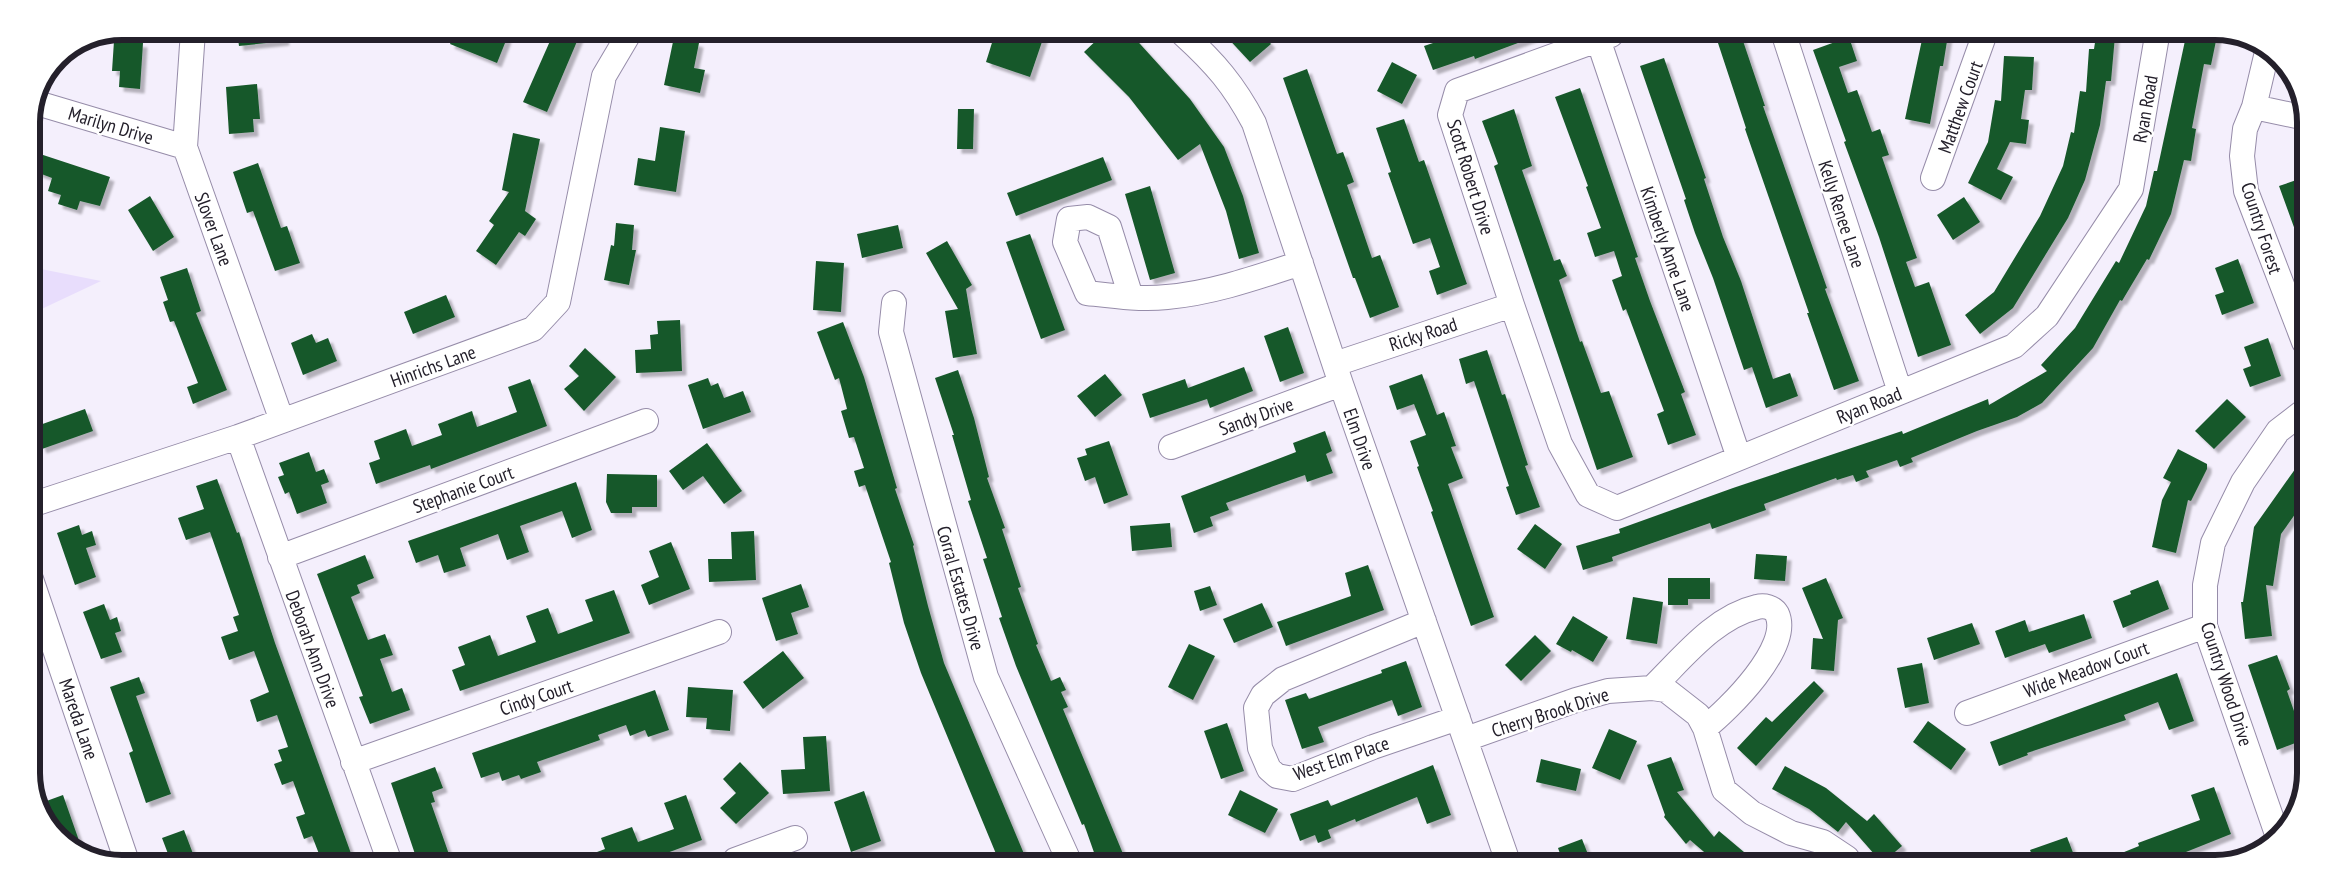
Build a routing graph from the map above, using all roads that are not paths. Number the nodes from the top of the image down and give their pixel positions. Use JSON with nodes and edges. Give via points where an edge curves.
{"nodes":[{"id":1,"x":192,"y":40,"type":"edge"},
{"id":2,"x":625,"y":40,"type":"edge"},
{"id":3,"x":1190,"y":40,"type":"edge"},
{"id":4,"x":1596,"y":40,"type":"edge"},
{"id":5,"x":1605,"y":40,"type":"edge"},
{"id":6,"x":1786,"y":40,"type":"edge"},
{"id":7,"x":1983,"y":40,"type":"edge"},
{"id":8,"x":2156,"y":40,"type":"edge"},
{"id":9,"x":2266,"y":58,"type":"edge"},
{"id":10,"x":43,"y":103,"type":"edge"},
{"id":11,"x":2254,"y":107,"type":"junction"},
{"id":12,"x":2297,"y":116,"type":"edge"},
{"id":13,"x":185,"y":147,"type":"junction"},
{"id":14,"x":1934,"y":178,"type":"dead end"},
{"id":15,"x":1301,"y":263,"type":"junction"},
{"id":16,"x":1131,"y":297,"type":"dead end"},
{"id":17,"x":894,"y":303,"type":"dead end"},
{"id":18,"x":1512,"y":305,"type":"junction"},
{"id":19,"x":2297,"y":324,"type":"edge"},
{"id":20,"x":1338,"y":374,"type":"junction"},
{"id":21,"x":1900,"y":392,"type":"junction"},
{"id":22,"x":2297,"y":416,"type":"edge"},
{"id":23,"x":282,"y":421,"type":"junction"},
{"id":24,"x":646,"y":421,"type":"dead end"},
{"id":25,"x":238,"y":437,"type":"junction"},
{"id":26,"x":1171,"y":447,"type":"dead end"},
{"id":27,"x":1739,"y":458,"type":"junction"},
{"id":28,"x":40,"y":503,"type":"edge"},
{"id":29,"x":280,"y":558,"type":"junction"},
{"id":30,"x":40,"y":603,"type":"edge"},
{"id":31,"x":1424,"y":621,"type":"junction"},
{"id":32,"x":2205,"y":626,"type":"junction"},
{"id":33,"x":719,"y":632,"type":"dead end"},
{"id":34,"x":1652,"y":688,"type":"junction"},
{"id":35,"x":1967,"y":713,"type":"dead end"},
{"id":36,"x":1705,"y":728,"type":"junction"},
{"id":37,"x":1462,"y":729,"type":"junction"},
{"id":38,"x":353,"y":762,"type":"junction"},
{"id":39,"x":2275,"y":828,"type":"edge"},
{"id":40,"x":796,"y":838,"type":"dead end"},
{"id":41,"x":125,"y":855,"type":"edge"},
{"id":42,"x":387,"y":855,"type":"edge"},
{"id":43,"x":749,"y":855,"type":"edge"},
{"id":44,"x":1066,"y":855,"type":"edge"},
{"id":45,"x":1506,"y":855,"type":"edge"},
{"id":46,"x":1842,"y":855,"type":"edge"}],
"edges":[{"from":1,"to":13,"type":"street","name":"Slover Lane"},
{"from":2,"to":23,"type":"street","name":"Hinrichs Lane","via":[[604,76],[558,302],[533,329]]},
{"from":3,"to":15,"type":"street","name":"Elm Drive","via":[[1228,79],[1254,123]]},
{"from":4,"to":18,"type":"street","name":"Scott Robert Drive","via":[[1457,90],[1450,115]]},
{"from":5,"to":27,"type":"street","name":"Kimberly Anne Lane"},
{"from":6,"to":21,"type":"street","name":"Kelly Renee Lane"},
{"from":7,"to":14,"type":"street","name":"Matthew Court"},
{"from":8,"to":21,"type":"street","name":"Ryan Road","via":[[2131,189],[2047,316],[2014,346]]},
{"from":9,"to":11,"type":"street","name":"Country Forest"},
{"from":10,"to":13,"type":"street","name":"Marilyn Drive"},
{"from":11,"to":12,"type":"street"},
{"from":11,"to":19,"type":"street","name":"Country Forest","via":[[2245,129],[2242,156],[2246,191]]},
{"from":13,"to":23,"type":"street","name":"Slover Lane"},
{"from":15,"to":16,"type":"street","via":[[1214,289],[1166,298]]},
{"from":15,"to":20,"type":"street","name":"Elm Drive"},
{"from":17,"to":44,"type":"street","name":"Corral Estates Drive","via":[[890,332],[986,677]]},
{"from":18,"to":20,"type":"street","name":"Ricky Road"},
{"from":18,"to":27,"type":"street","name":"Ryan Road","via":[[1560,444],[1588,495],[1617,508]]},
{"from":20,"to":26,"type":"street","name":"Sandy Drive"},
{"from":20,"to":31,"type":"street","name":"Elm Drive"},
{"from":21,"to":27,"type":"street","name":"Ryan Road"},
{"from":22,"to":32,"type":"street","name":"Country Wood Drive","via":[[2278,431],[2243,482],[2213,543],[2205,585]]},
{"from":23,"to":25,"type":"street","name":"Hinrichs Lane"},
{"from":24,"to":29,"type":"street","name":"Stephanie Court"},
{"from":25,"to":28,"type":"street","name":"Hinrichs Lane"},
{"from":25,"to":29,"type":"street","name":"Deborah Ann Drive"},
{"from":29,"to":38,"type":"street","name":"Deborah Ann Drive"},
{"from":30,"to":41,"type":"street","name":"Mareda Lane"},
{"from":31,"to":37,"type":"street","name":"Elm Drive"},
{"from":31,"to":37,"type":"street","name":"West Elm Place","via":[[1284,679],[1263,695],[1256,708],[1260,748],[1269,769],[1277,776],[1293,779],[1373,747]]},
{"from":32,"to":35,"type":"street","name":"Wide Meadow Court"},
{"from":32,"to":39,"type":"street","name":"Country Wood Drive"},
{"from":33,"to":38,"type":"street","name":"Cindy Court"},
{"from":34,"to":36,"type":"street","name":"Cherry Brook Drive","via":[[1666,690],[1698,715]]},
{"from":34,"to":36,"type":"street","via":[[1705,636],[1724,622],[1758,606],[1769,607],[1776,612],[1779,635],[1771,653],[1721,716]]},
{"from":34,"to":37,"type":"street","name":"Cherry Brook Drive","via":[[1608,691]]},
{"from":36,"to":46,"type":"street","name":"Cherry Brook Drive","via":[[1724,790],[1752,813],[1790,833],[1823,842]]},
{"from":37,"to":45,"type":"street","name":"Elm Drive"},
{"from":38,"to":42,"type":"street","name":"Deborah Ann Drive"},
{"from":40,"to":43,"type":"street"}]}
